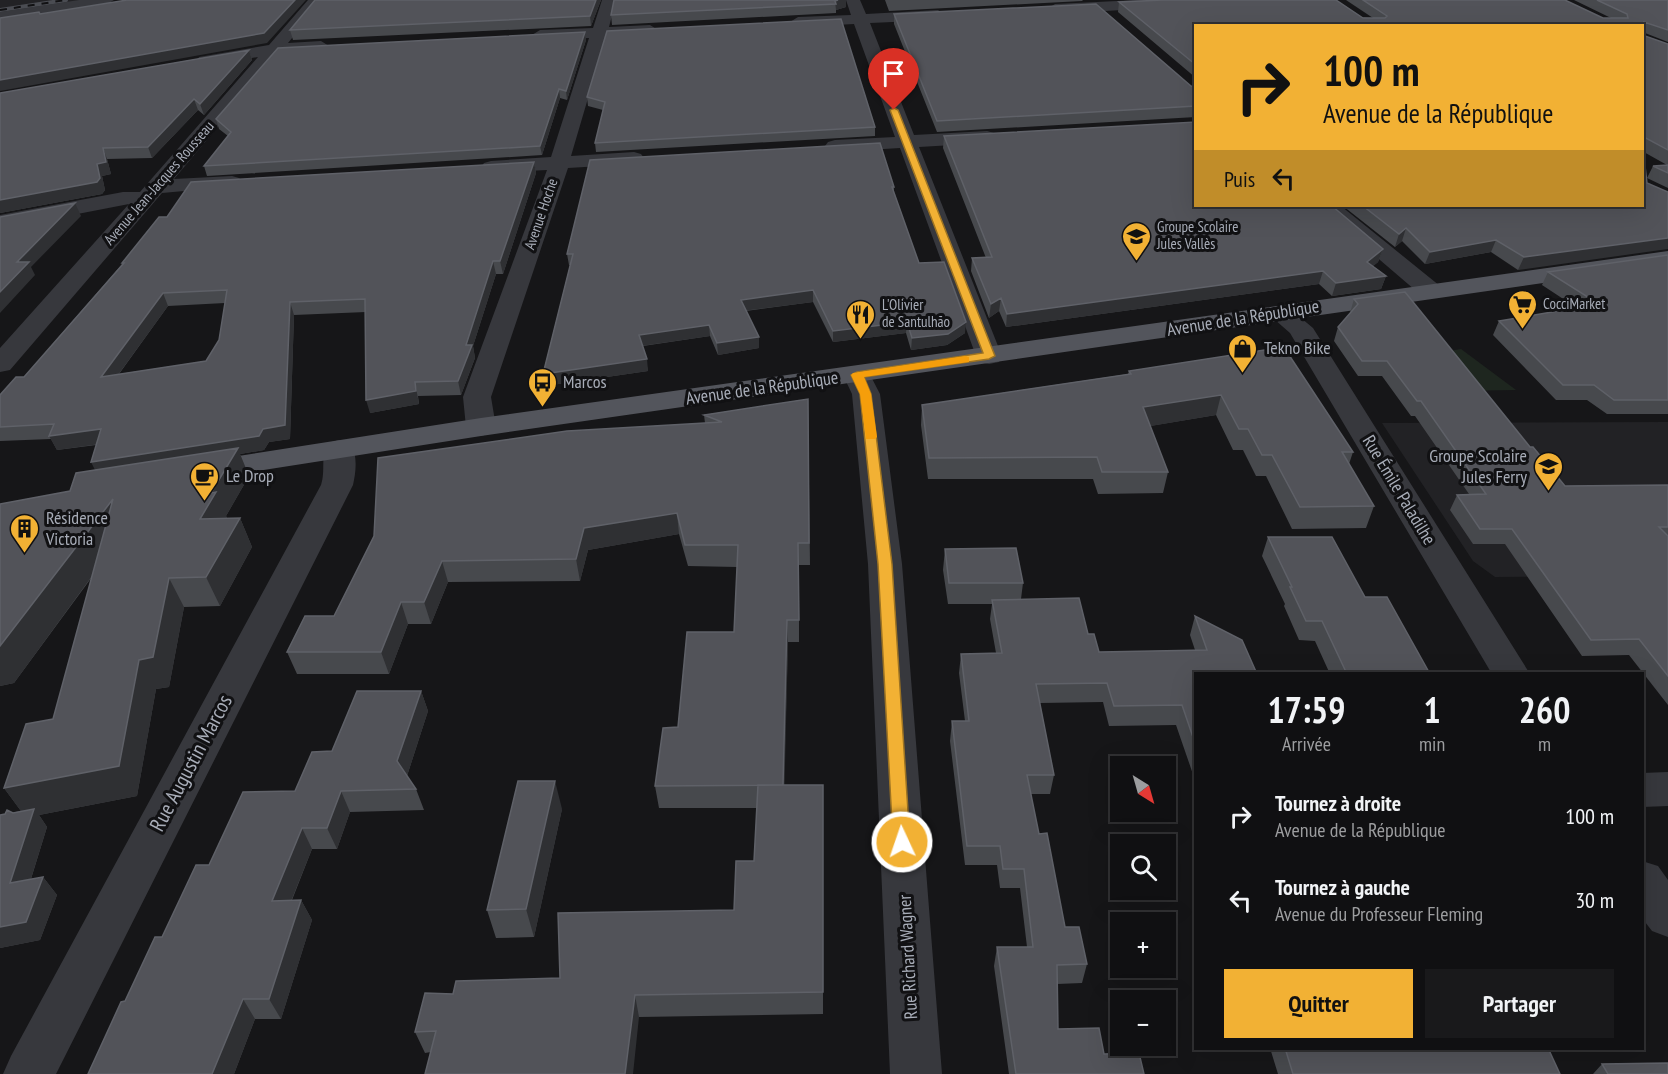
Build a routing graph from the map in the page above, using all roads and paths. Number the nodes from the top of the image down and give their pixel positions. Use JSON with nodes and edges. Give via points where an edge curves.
{"nodes":[{"id":1,"x":107,"y":0,"type":"edge"},
{"id":2,"x":316,"y":0,"type":"edge"},
{"id":3,"x":609,"y":0,"type":"edge"},
{"id":4,"x":1222,"y":0,"type":"edge"},
{"id":5,"x":1094,"y":3,"type":"edge"},
{"id":6,"x":857,"y":9,"type":"edge"},
{"id":7,"x":1044,"y":9,"type":"edge"},
{"id":8,"x":949,"y":14,"type":"edge"},
{"id":9,"x":0,"y":17,"type":"edge"},
{"id":10,"x":1113,"y":19,"type":"edge"},
{"id":11,"x":780,"y":23,"type":"edge"},
{"id":12,"x":663,"y":29,"type":"edge"},
{"id":13,"x":598,"y":32,"type":"junction"},
{"id":14,"x":523,"y":36,"type":"edge"},
{"id":15,"x":339,"y":45,"type":"edge"},
{"id":16,"x":275,"y":49,"type":"junction"},
{"id":17,"x":184,"y":65,"type":"edge"},
{"id":18,"x":1009,"y":136,"type":"edge"},
{"id":19,"x":905,"y":141,"type":"junction"},
{"id":20,"x":813,"y":147,"type":"edge"},
{"id":21,"x":649,"y":157,"type":"edge"},
{"id":22,"x":559,"y":162,"type":"junction"},
{"id":23,"x":474,"y":168,"type":"edge"},
{"id":24,"x":249,"y":182,"type":"edge"},
{"id":25,"x":152,"y":192,"type":"junction"},
{"id":26,"x":1329,"y":207,"type":"edge"},
{"id":27,"x":0,"y":222,"type":"edge"},
{"id":28,"x":1668,"y":258,"type":"edge"},
{"id":29,"x":1431,"y":291,"type":"junction"},
{"id":30,"x":1280,"y":314,"type":"junction"},
{"id":31,"x":989,"y":356,"type":"junction"},
{"id":32,"x":0,"y":364,"type":"edge"},
{"id":33,"x":857,"y":375,"type":"junction"},
{"id":34,"x":482,"y":428,"type":"junction"},
{"id":35,"x":339,"y":449,"type":"junction"},
{"id":36,"x":177,"y":475,"type":"edge"},
{"id":37,"x":1510,"y":672,"type":"edge"},
{"id":38,"x":1668,"y":789,"type":"edge"},
{"id":39,"x":1644,"y":790,"type":"edge"},
{"id":40,"x":1644,"y":883,"type":"edge"},
{"id":41,"x":1668,"y":917,"type":"edge"},
{"id":42,"x":29,"y":1074,"type":"edge"},
{"id":43,"x":916,"y":1074,"type":"edge"}],
"edges":[{"from":1,"to":9,"type":"street"},
{"from":2,"to":16,"type":"street","name":"Avenue Jean-Jacques Rousseau"},
{"from":3,"to":13,"type":"street","name":"Avenue Hoche"},
{"from":4,"to":5,"type":"street"},
{"from":5,"to":7,"type":"street"},
{"from":5,"to":10,"type":"street"},
{"from":6,"to":8,"type":"street"},
{"from":6,"to":11,"type":"street"},
{"from":6,"to":19,"type":"street"},
{"from":12,"to":13,"type":"street"},
{"from":13,"to":14,"type":"street"},
{"from":13,"to":22,"type":"street","name":"Avenue Hoche"},
{"from":15,"to":16,"type":"street"},
{"from":16,"to":17,"type":"street"},
{"from":16,"to":25,"type":"street","name":"Avenue Jean-Jacques Rousseau"},
{"from":18,"to":19,"type":"street"},
{"from":19,"to":20,"type":"street"},
{"from":19,"to":31,"type":"street"},
{"from":21,"to":22,"type":"street"},
{"from":22,"to":23,"type":"street"},
{"from":22,"to":34,"type":"street","name":"Avenue Hoche","via":[[477,397]]},
{"from":24,"to":25,"type":"street"},
{"from":25,"to":27,"type":"street"},
{"from":25,"to":32,"type":"street","name":"Avenue Jean-Jacques Rousseau"},
{"from":26,"to":29,"type":"street"},
{"from":28,"to":29,"type":"main road","name":"Avenue de la République"},
{"from":29,"to":30,"type":"main road","name":"Avenue de la République"},
{"from":30,"to":31,"type":"main road","name":"Avenue de la République"},
{"from":30,"to":37,"type":"street","name":"Rue Émile Paladilhe","via":[[1300,328]]},
{"from":31,"to":33,"type":"main road","name":"Avenue de la République"},
{"from":33,"to":34,"type":"main road","name":"Avenue de la République"},
{"from":33,"to":43,"type":"street","name":"Rue Richard Wagner","via":[[866,394],[885,564]]},
{"from":34,"to":35,"type":"main road","name":"Avenue de la République"},
{"from":35,"to":36,"type":"main road","name":"Avenue de la République"},
{"from":35,"to":42,"type":"street","name":"Rue Augustin Marcos","via":[[337,485]]},
{"from":38,"to":39,"type":"street"},
{"from":40,"to":41,"type":"street"}]}
